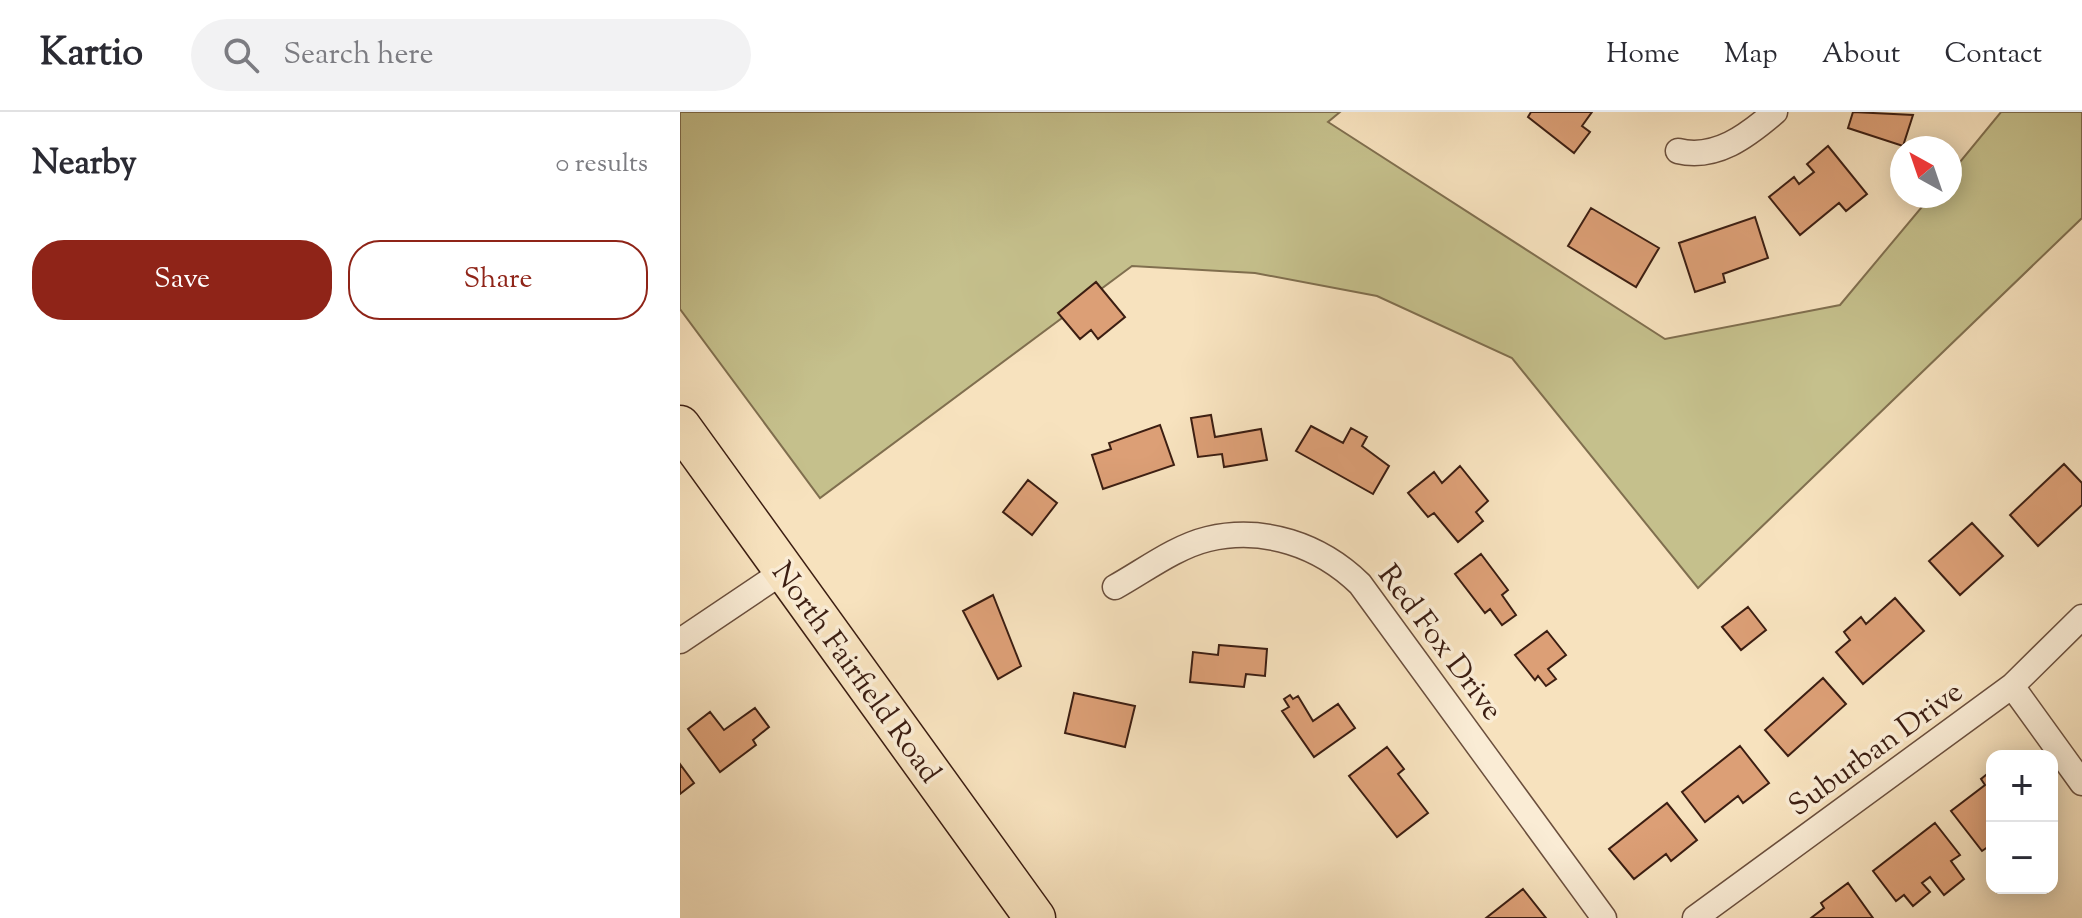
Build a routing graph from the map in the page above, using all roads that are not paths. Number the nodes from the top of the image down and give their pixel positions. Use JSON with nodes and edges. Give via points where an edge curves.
{"nodes":[{"id":1,"x":1775,"y":112,"type":"edge"},
{"id":2,"x":1678,"y":151,"type":"dead end"},
{"id":3,"x":680,"y":426,"type":"edge"},
{"id":4,"x":784,"y":571,"type":"junction"},
{"id":5,"x":1115,"y":587,"type":"dead end"},
{"id":6,"x":2082,"y":617,"type":"edge"},
{"id":7,"x":680,"y":641,"type":"edge"},
{"id":8,"x":2012,"y":686,"type":"junction"},
{"id":9,"x":2082,"y":783,"type":"edge"},
{"id":10,"x":1035,"y":918,"type":"edge"},
{"id":11,"x":1604,"y":918,"type":"edge"},
{"id":12,"x":1695,"y":918,"type":"edge"}],
"edges":[{"from":1,"to":2,"type":"street","via":[[1722,149]]},
{"from":3,"to":4,"type":"main road","name":"North Fairfield Road"},
{"from":4,"to":7,"type":"street"},
{"from":4,"to":10,"type":"main road","name":"North Fairfield Road"},
{"from":5,"to":11,"type":"street","name":"Red Fox Drive","via":[[1208,539],[1274,537],[1325,556],[1360,584]]},
{"from":6,"to":8,"type":"street","name":"Suburban Drive"},
{"from":8,"to":9,"type":"street"},
{"from":8,"to":12,"type":"street","name":"Suburban Drive"}]}
